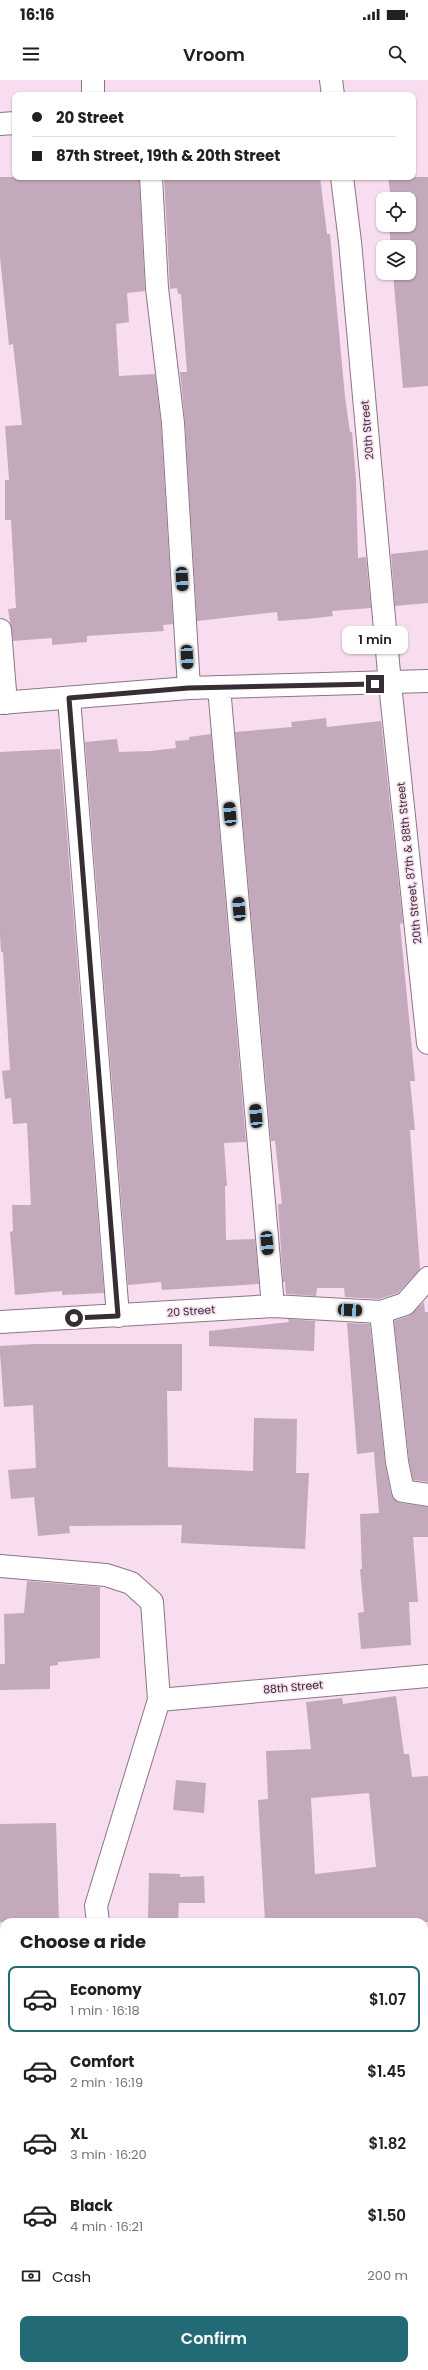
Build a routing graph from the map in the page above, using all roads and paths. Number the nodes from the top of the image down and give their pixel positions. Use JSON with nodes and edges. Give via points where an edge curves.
{"nodes":[{"id":1,"x":93,"y":80,"type":"edge"},
{"id":2,"x":331,"y":80,"type":"edge"},
{"id":3,"x":93,"y":92,"type":"edge"},
{"id":4,"x":332,"y":92,"type":"edge"},
{"id":5,"x":12,"y":123,"type":"edge"},
{"id":6,"x":0,"y":124,"type":"edge"},
{"id":7,"x":151,"y":180,"type":"edge"},
{"id":8,"x":342,"y":180,"type":"edge"},
{"id":9,"x":0,"y":630,"type":"edge"},
{"id":10,"x":428,"y":681,"type":"edge"},
{"id":11,"x":390,"y":684,"type":"junction"},
{"id":12,"x":220,"y":687,"type":"junction"},
{"id":13,"x":188,"y":688,"type":"junction"},
{"id":14,"x":69,"y":698,"type":"junction"},
{"id":15,"x":3,"y":703,"type":"edge"},
{"id":16,"x":428,"y":1043,"type":"edge"},
{"id":17,"x":428,"y":1278,"type":"edge"},
{"id":18,"x":273,"y":1306,"type":"junction"},
{"id":19,"x":381,"y":1312,"type":"junction"},
{"id":20,"x":118,"y":1316,"type":"junction"},
{"id":21,"x":0,"y":1322,"type":"edge"},
{"id":22,"x":428,"y":1495,"type":"edge"},
{"id":23,"x":0,"y":1566,"type":"edge"},
{"id":24,"x":428,"y":1676,"type":"edge"},
{"id":25,"x":159,"y":1700,"type":"junction"},
{"id":26,"x":98,"y":1918,"type":"edge"}],
"edges":[{"from":1,"to":3,"type":"street"},
{"from":2,"to":4,"type":"street"},
{"from":5,"to":6,"type":"street"},
{"from":7,"to":13,"type":"street","via":[[157,288],[174,423]]},
{"from":8,"to":11,"type":"street","name":"20th Street"},
{"from":9,"to":15,"type":"street"},
{"from":10,"to":11,"type":"street"},
{"from":11,"to":12,"type":"street"},
{"from":11,"to":16,"type":"street","name":"20th Street, 87th & 88th Street"},
{"from":12,"to":13,"type":"street"},
{"from":12,"to":18,"type":"street"},
{"from":13,"to":14,"type":"street"},
{"from":14,"to":15,"type":"street"},
{"from":14,"to":20,"type":"street"},
{"from":17,"to":19,"type":"street","via":[[405,1304]]},
{"from":18,"to":19,"type":"street","name":"20 Street"},
{"from":18,"to":20,"type":"street","name":"20 Street"},
{"from":19,"to":22,"type":"street","via":[[397,1462],[403,1490]]},
{"from":20,"to":21,"type":"street","name":"20 Street"},
{"from":23,"to":25,"type":"street","via":[[106,1574],[131,1583],[152,1602]]},
{"from":24,"to":25,"type":"street","name":"88th Street"},
{"from":25,"to":26,"type":"street","via":[[96,1906]]}]}
